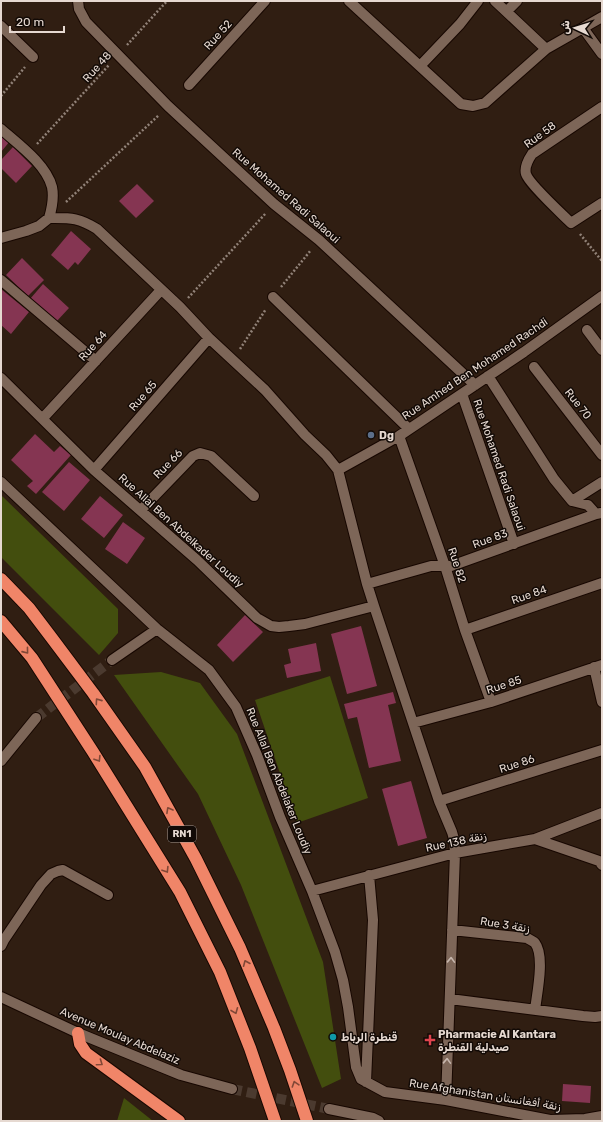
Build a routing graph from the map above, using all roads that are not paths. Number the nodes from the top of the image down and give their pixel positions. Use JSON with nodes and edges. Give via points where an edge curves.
{"nodes":[{"id":1,"x":78,"y":1,"type":"edge"},
{"id":2,"x":265,"y":1,"type":"edge"},
{"id":3,"x":349,"y":1,"type":"edge"},
{"id":4,"x":478,"y":1,"type":"edge"},
{"id":5,"x":495,"y":1,"type":"edge"},
{"id":6,"x":517,"y":1,"type":"edge"},
{"id":7,"x":507,"y":11,"type":"junction"},
{"id":8,"x":602,"y":17,"type":"edge"},
{"id":9,"x":1,"y":26,"type":"edge"},
{"id":10,"x":582,"y":28,"type":"junction"},
{"id":11,"x":546,"y":49,"type":"junction"},
{"id":12,"x":602,"y":54,"type":"edge"},
{"id":13,"x":33,"y":57,"type":"road end"},
{"id":14,"x":420,"y":66,"type":"junction"},
{"id":15,"x":189,"y":85,"type":"dead end"},
{"id":16,"x":602,"y":107,"type":"edge"},
{"id":17,"x":1,"y":129,"type":"edge"},
{"id":18,"x":602,"y":203,"type":"edge"},
{"id":19,"x":49,"y":218,"type":"junction"},
{"id":20,"x":1,"y":238,"type":"edge"},
{"id":21,"x":1,"y":280,"type":"edge"},
{"id":22,"x":161,"y":290,"type":"junction"},
{"id":23,"x":602,"y":296,"type":"edge"},
{"id":24,"x":273,"y":297,"type":"dead end"},
{"id":25,"x":587,"y":330,"type":"dead end"},
{"id":26,"x":209,"y":338,"type":"junction"},
{"id":27,"x":602,"y":350,"type":"edge"},
{"id":28,"x":96,"y":361,"type":"junction"},
{"id":29,"x":534,"y":367,"type":"dead end"},
{"id":30,"x":488,"y":376,"type":"junction"},
{"id":31,"x":1,"y":378,"type":"edge"},
{"id":32,"x":475,"y":384,"type":"junction"},
{"id":33,"x":462,"y":394,"type":"junction"},
{"id":34,"x":43,"y":418,"type":"junction"},
{"id":35,"x":410,"y":429,"type":"junction"},
{"id":36,"x":399,"y":436,"type":"junction"},
{"id":37,"x":602,"y":455,"type":"edge"},
{"id":38,"x":94,"y":470,"type":"junction"},
{"id":39,"x":338,"y":470,"type":"junction"},
{"id":40,"x":1,"y":482,"type":"edge"},
{"id":41,"x":602,"y":482,"type":"edge"},
{"id":42,"x":254,"y":496,"type":"dead end"},
{"id":43,"x":572,"y":500,"type":"junction"},
{"id":44,"x":141,"y":510,"type":"junction"},
{"id":45,"x":599,"y":513,"type":"edge"},
{"id":46,"x":514,"y":544,"type":"junction"},
{"id":47,"x":445,"y":566,"type":"junction"},
{"id":48,"x":1,"y":578,"type":"edge"},
{"id":49,"x":602,"y":583,"type":"edge"},
{"id":50,"x":367,"y":584,"type":"junction"},
{"id":51,"x":374,"y":606,"type":"junction"},
{"id":52,"x":1,"y":621,"type":"edge"},
{"id":53,"x":157,"y":629,"type":"junction"},
{"id":54,"x":464,"y":630,"type":"junction"},
{"id":55,"x":112,"y":660,"type":"tunnel mouth"},
{"id":56,"x":598,"y":666,"type":"edge"},
{"id":57,"x":491,"y":702,"type":"junction"},
{"id":58,"x":602,"y":702,"type":"edge"},
{"id":59,"x":36,"y":718,"type":"tunnel mouth"},
{"id":60,"x":413,"y":723,"type":"junction"},
{"id":61,"x":602,"y":750,"type":"edge"},
{"id":62,"x":1,"y":761,"type":"edge"},
{"id":63,"x":439,"y":801,"type":"junction"},
{"id":64,"x":602,"y":813,"type":"edge"},
{"id":65,"x":535,"y":839,"type":"junction"},
{"id":66,"x":455,"y":853,"type":"junction"},
{"id":67,"x":602,"y":865,"type":"edge"},
{"id":68,"x":369,"y":875,"type":"junction"},
{"id":69,"x":312,"y":891,"type":"junction"},
{"id":70,"x":108,"y":895,"type":"dead end"},
{"id":71,"x":452,"y":930,"type":"junction"},
{"id":72,"x":1,"y":946,"type":"edge"},
{"id":73,"x":1,"y":997,"type":"edge"},
{"id":74,"x":450,"y":999,"type":"junction"},
{"id":75,"x":535,"y":1010,"type":"junction"},
{"id":76,"x":602,"y":1016,"type":"edge"},
{"id":77,"x":78,"y":1033,"type":"junction"},
{"id":78,"x":366,"y":1082,"type":"junction"},
{"id":79,"x":232,"y":1089,"type":"tunnel mouth"},
{"id":80,"x":446,"y":1100,"type":"junction"},
{"id":81,"x":329,"y":1109,"type":"tunnel mouth"},
{"id":82,"x":602,"y":1116,"type":"edge"},
{"id":83,"x":179,"y":1121,"type":"edge"},
{"id":84,"x":275,"y":1121,"type":"edge"},
{"id":85,"x":307,"y":1121,"type":"edge"},
{"id":86,"x":379,"y":1121,"type":"edge"}],
"edges":[{"from":1,"to":32,"type":"street","name":"Rue Mohamed Radi Salaoui","via":[[79,10],[86,22],[168,106],[274,204],[319,240]]},
{"from":2,"to":15,"type":"street","name":"Rue 52"},
{"from":3,"to":14,"type":"street"},
{"from":4,"to":14,"type":"street"},
{"from":5,"to":7,"type":"street"},
{"from":6,"to":7,"type":"street"},
{"from":7,"to":11,"type":"street"},
{"from":8,"to":10,"type":"street"},
{"from":9,"to":13,"type":"street"},
{"from":10,"to":11,"type":"street"},
{"from":10,"to":12,"type":"street"},
{"from":11,"to":14,"type":"street","via":[[485,103],[473,106],[461,104]]},
{"from":16,"to":18,"type":"street","name":"Rue 58","via":[[537,150],[526,164],[526,175],[532,183],[571,222]]},
{"from":17,"to":19,"type":"street","via":[[28,153],[47,176],[52,187]]},
{"from":19,"to":20,"type":"street","via":[[40,226]]},
{"from":19,"to":22,"type":"street","via":[[74,218],[88,223]]},
{"from":21,"to":28,"type":"street"},
{"from":22,"to":26,"type":"street"},
{"from":22,"to":28,"type":"street","name":"Rue 64"},
{"from":23,"to":30,"type":"street","name":"Rue Amhed Ben Mohamed Rachdi"},
{"from":24,"to":35,"type":"street"},
{"from":25,"to":27,"type":"street"},
{"from":26,"to":38,"type":"street","name":"Rue 65"},
{"from":26,"to":39,"type":"street","via":[[265,390]]},
{"from":28,"to":34,"type":"street","name":"Rue 64"},
{"from":29,"to":37,"type":"street","name":"Rue 70"},
{"from":30,"to":32,"type":"street","name":"Rue Amhed Ben Mohamed Rachdi"},
{"from":30,"to":43,"type":"street","via":[[554,479]]},
{"from":31,"to":34,"type":"street","name":"Rue Allal Ben Abdelkader Loudiy"},
{"from":32,"to":33,"type":"street","name":"Rue Amhed Ben Mohamed Rachdi"},
{"from":33,"to":35,"type":"street","name":"Rue Amhed Ben Mohamed Rachdi"},
{"from":33,"to":46,"type":"street","name":"Rue Mohamed Radi Salaoui"},
{"from":34,"to":38,"type":"street","name":"Rue Allal Ben Abdelkader Loudiy"},
{"from":35,"to":36,"type":"street","name":"Rue Amhed Ben Mohamed Rachdi"},
{"from":36,"to":39,"type":"street","name":"Rue Amhed Ben Mohamed Rachdi"},
{"from":36,"to":47,"type":"street","name":"Rue 82"},
{"from":38,"to":44,"type":"street","name":"Rue Allal Ben Abdelkader Loudiy"},
{"from":39,"to":50,"type":"street"},
{"from":40,"to":53,"type":"street","name":"Rue Allal Ben Abdelaker Loudiy"},
{"from":41,"to":43,"type":"street"},
{"from":42,"to":44,"type":"street","name":"Rue 66","via":[[211,456],[200,453],[193,456]]},
{"from":43,"to":45,"type":"street","via":[[588,505]]},
{"from":44,"to":51,"type":"street","name":"Rue Allal Ben Abdelkader Loudiy","via":[[258,618],[271,626],[305,624]]},
{"from":45,"to":46,"type":"street","name":"Rue 83"},
{"from":46,"to":47,"type":"street","name":"Rue 83"},
{"from":47,"to":50,"type":"street","name":"Rue 83","via":[[430,566]]},
{"from":47,"to":54,"type":"street","name":"Rue 82"},
{"from":85,"to":48,"type":"highway","number":"RN1","one_way":true,"via":[[274,1028],[240,948],[196,859],[145,767],[29,608]]},
{"from":49,"to":54,"type":"street","name":"Rue 84"},
{"from":50,"to":51,"type":"street"},
{"from":51,"to":60,"type":"street"},
{"from":52,"to":84,"type":"highway","number":"RN1","one_way":true,"via":[[32,658],[94,752],[180,892],[220,972]]},
{"from":53,"to":55,"type":"street"},
{"from":53,"to":69,"type":"street","name":"Rue Allal Ben Abdelaker Loudiy","via":[[209,670],[236,707]]},
{"from":54,"to":57,"type":"street","name":"Rue 82"},
{"from":56,"to":57,"type":"street","name":"Rue 85"},
{"from":56,"to":58,"type":"street"},
{"from":57,"to":60,"type":"street","name":"Rue 85"},
{"from":59,"to":62,"type":"street"},
{"from":60,"to":63,"type":"street"},
{"from":61,"to":63,"type":"street","name":"Rue 86"},
{"from":63,"to":66,"type":"street","via":[[454,839]]},
{"from":64,"to":65,"type":"street","name":"Rue 138 زنقة"},
{"from":65,"to":66,"type":"street","name":"Rue 138 زنقة"},
{"from":65,"to":67,"type":"street"},
{"from":66,"to":68,"type":"street","name":"Rue 138 زنقة"},
{"from":66,"to":71,"type":"street"},
{"from":68,"to":69,"type":"street","name":"Rue 138 زنقة"},
{"from":68,"to":78,"type":"street","via":[[373,920]]},
{"from":69,"to":78,"type":"street","name":"Rue Allal Ben Abdelaker Loudiy","via":[[343,980],[356,1067],[361,1079]]},
{"from":70,"to":72,"type":"street","via":[[64,870],[51,874]]},
{"from":74,"to":71,"type":"street","one_way":true},
{"from":71,"to":75,"type":"street","name":"Rue 3 زنقة","via":[[527,938],[534,942],[540,963]]},
{"from":73,"to":77,"type":"street","name":"Avenue Moulay Abdelaziz"},
{"from":74,"to":75,"type":"street"},
{"from":80,"to":74,"type":"street","one_way":true},
{"from":75,"to":76,"type":"street"},
{"from":77,"to":79,"type":"street","name":"Avenue Moulay Abdelaziz","via":[[180,1075]]},
{"from":77,"to":83,"type":"highway","one_way":true,"via":[[80,1044],[86,1053]]},
{"from":78,"to":80,"type":"street","name":"Rue Afghanistan زنقة أفغانستان","via":[[384,1092]]},
{"from":80,"to":82,"type":"street","name":"Rue Afghanistan زنقة أفغانستان","via":[[550,1120]]},
{"from":81,"to":86,"type":"street"}]}
